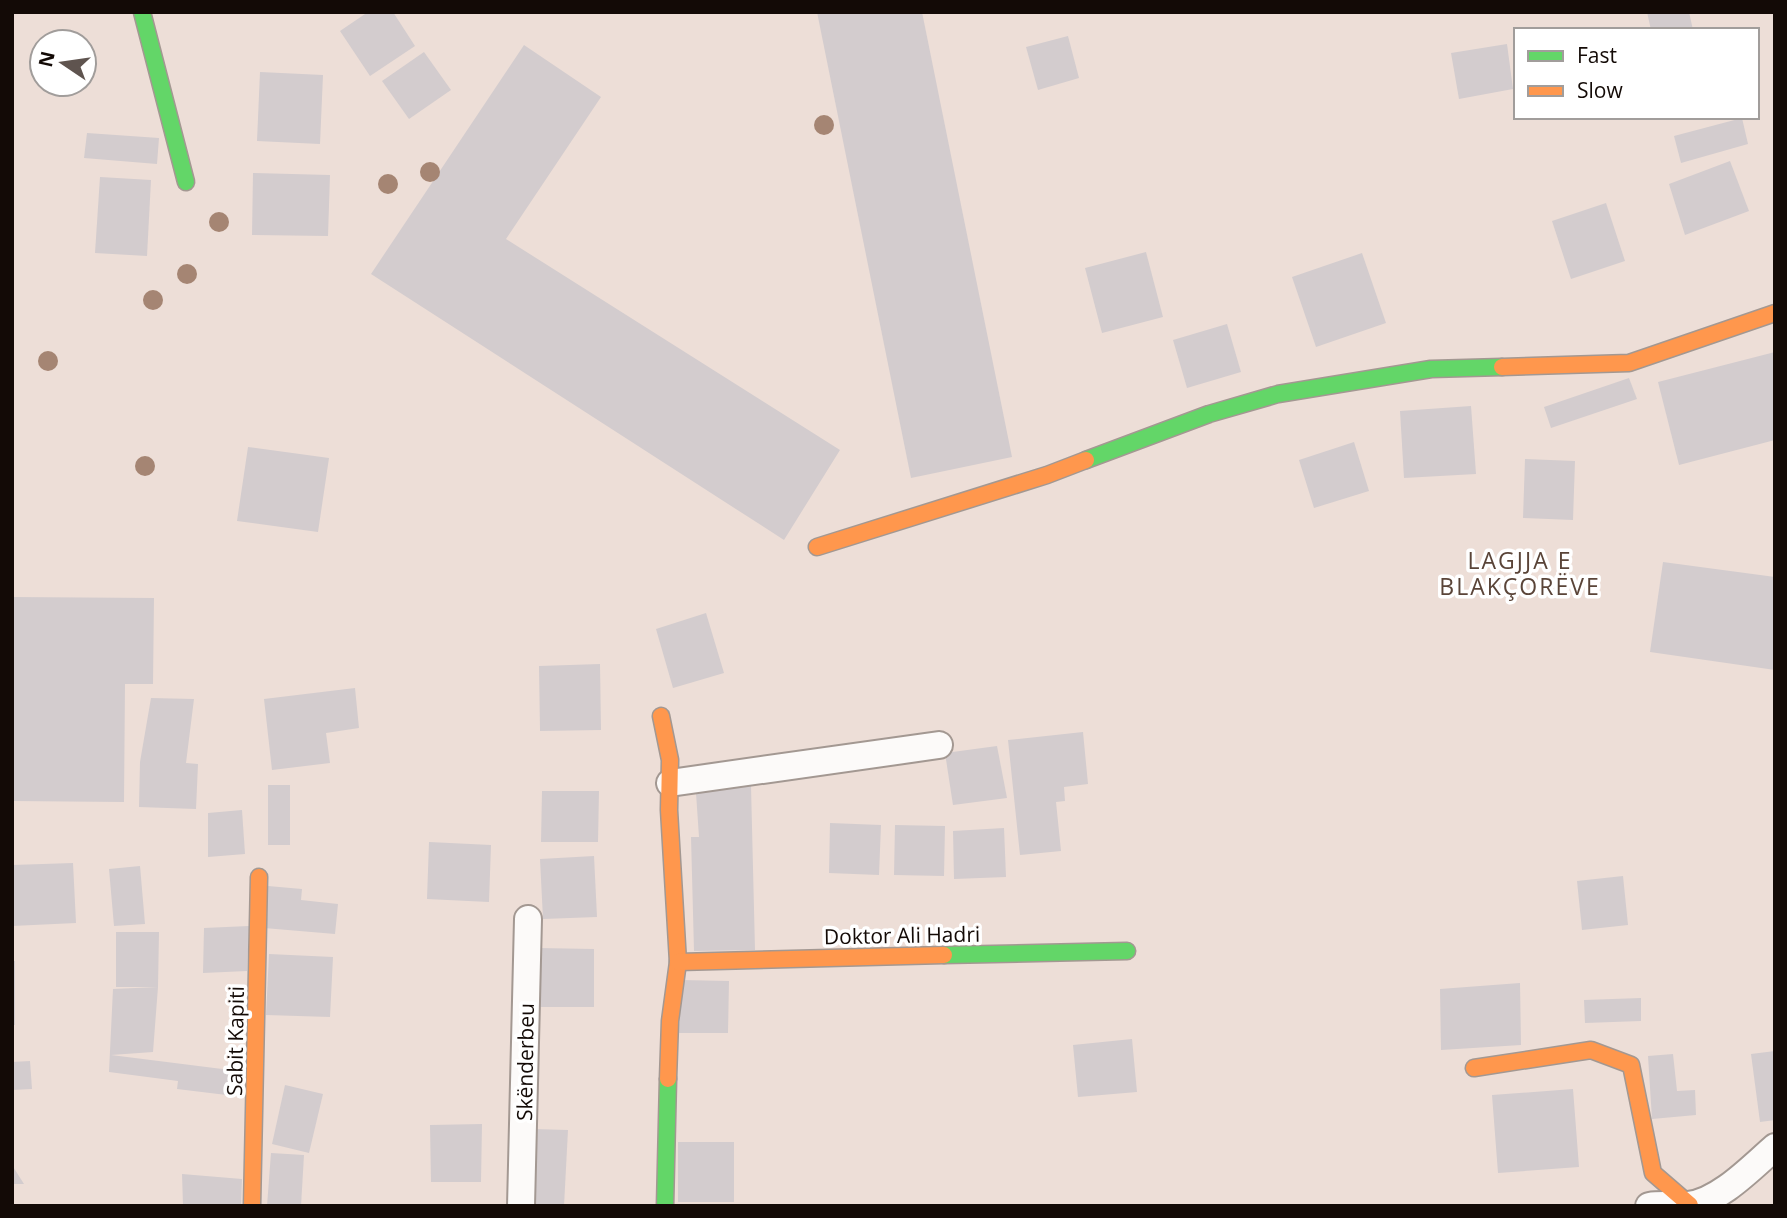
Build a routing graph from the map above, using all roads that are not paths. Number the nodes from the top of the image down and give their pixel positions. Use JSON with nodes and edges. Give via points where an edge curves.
{"nodes":[{"id":1,"x":142,"y":12,"type":"edge"},
{"id":2,"x":186,"y":182,"type":"dead end"},
{"id":3,"x":1775,"y":313,"type":"edge"},
{"id":4,"x":817,"y":547,"type":"dead end"},
{"id":5,"x":661,"y":716,"type":"dead end"},
{"id":6,"x":939,"y":745,"type":"dead end"},
{"id":7,"x":670,"y":783,"type":"junction"},
{"id":8,"x":259,"y":877,"type":"dead end"},
{"id":9,"x":528,"y":919,"type":"dead end"},
{"id":10,"x":1127,"y":951,"type":"dead end"},
{"id":11,"x":678,"y":962,"type":"junction"},
{"id":12,"x":1474,"y":1068,"type":"dead end"},
{"id":13,"x":1775,"y":1147,"type":"edge"},
{"id":14,"x":1701,"y":1202,"type":"edge"},
{"id":15,"x":252,"y":1206,"type":"edge"},
{"id":16,"x":521,"y":1206,"type":"edge"},
{"id":17,"x":665,"y":1206,"type":"edge"},
{"id":18,"x":1649,"y":1206,"type":"edge"}],
"edges":[{"from":1,"to":2,"type":"street"},
{"from":3,"to":4,"type":"street","via":[[1629,363],[1431,369],[1278,394],[1209,414],[1047,475]]},
{"from":5,"to":7,"type":"street"},
{"from":6,"to":7,"type":"street"},
{"from":7,"to":11,"type":"street"},
{"from":8,"to":15,"type":"street","name":"Sabit Kapiti"},
{"from":9,"to":16,"type":"street","name":"Skënderbeu"},
{"from":10,"to":11,"type":"street","name":"Doktor Ali Hadri"},
{"from":11,"to":17,"type":"street","via":[[670,1021]]},
{"from":12,"to":14,"type":"street","via":[[1591,1050],[1631,1065],[1653,1173]]},
{"from":13,"to":14,"type":"street","via":[[1735,1182]]},
{"from":14,"to":18,"type":"street"}]}
